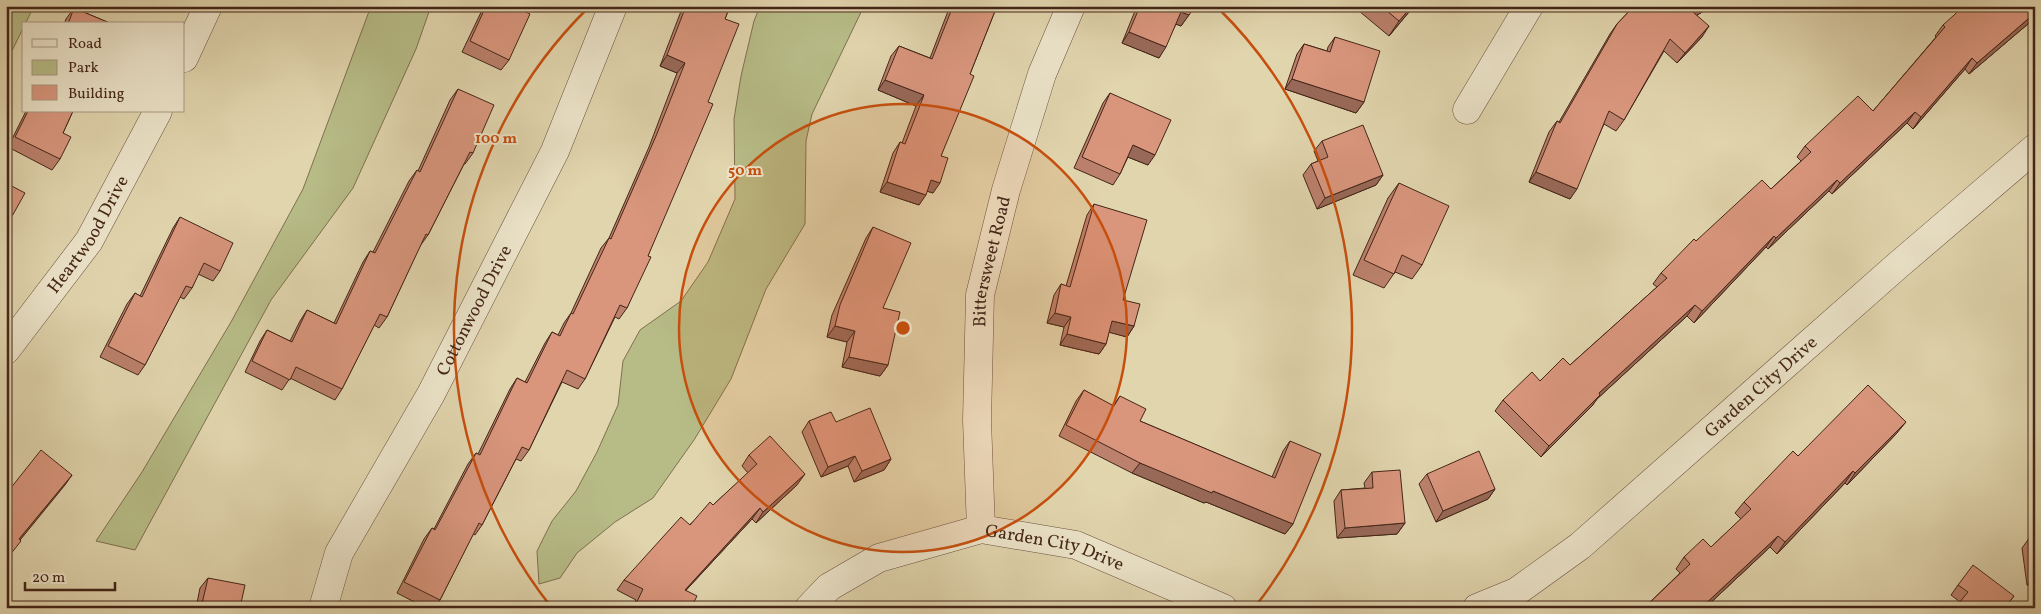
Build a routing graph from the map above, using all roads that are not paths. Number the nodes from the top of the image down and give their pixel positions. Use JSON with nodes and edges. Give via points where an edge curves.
{"nodes":[{"id":1,"x":208,"y":6,"type":"edge"},
{"id":2,"x":613,"y":6,"type":"edge"},
{"id":3,"x":1071,"y":6,"type":"edge"},
{"id":4,"x":1529,"y":6,"type":"edge"},
{"id":5,"x":185,"y":56,"type":"edge"},
{"id":6,"x":1467,"y":110,"type":"dead end"},
{"id":7,"x":157,"y":112,"type":"edge"},
{"id":8,"x":2035,"y":148,"type":"edge"},
{"id":9,"x":6,"y":350,"type":"edge"},
{"id":10,"x":981,"y":529,"type":"junction"},
{"id":11,"x":323,"y":608,"type":"edge"},
{"id":12,"x":809,"y":608,"type":"edge"},
{"id":13,"x":1222,"y":608,"type":"edge"},
{"id":14,"x":1477,"y":608,"type":"edge"}],
"edges":[{"from":1,"to":5,"type":"street"},
{"from":2,"to":11,"type":"street","name":"Cottonwood Drive","via":[[555,151],[431,394],[339,553]]},
{"from":3,"to":10,"type":"street","name":"Bittersweet Road","via":[[1036,92],[1006,190],[980,296],[977,420]]},
{"from":4,"to":6,"type":"street"},
{"from":7,"to":9,"type":"street","name":"Heartwood Drive","via":[[90,241]]},
{"from":8,"to":14,"type":"street","name":"Garden City Drive","via":[[1580,546],[1516,592]]},
{"from":10,"to":12,"type":"street","name":"Garden City Drive","via":[[879,558],[829,587]]},
{"from":10,"to":13,"type":"street","name":"Garden City Drive","via":[[1076,545]]}]}
